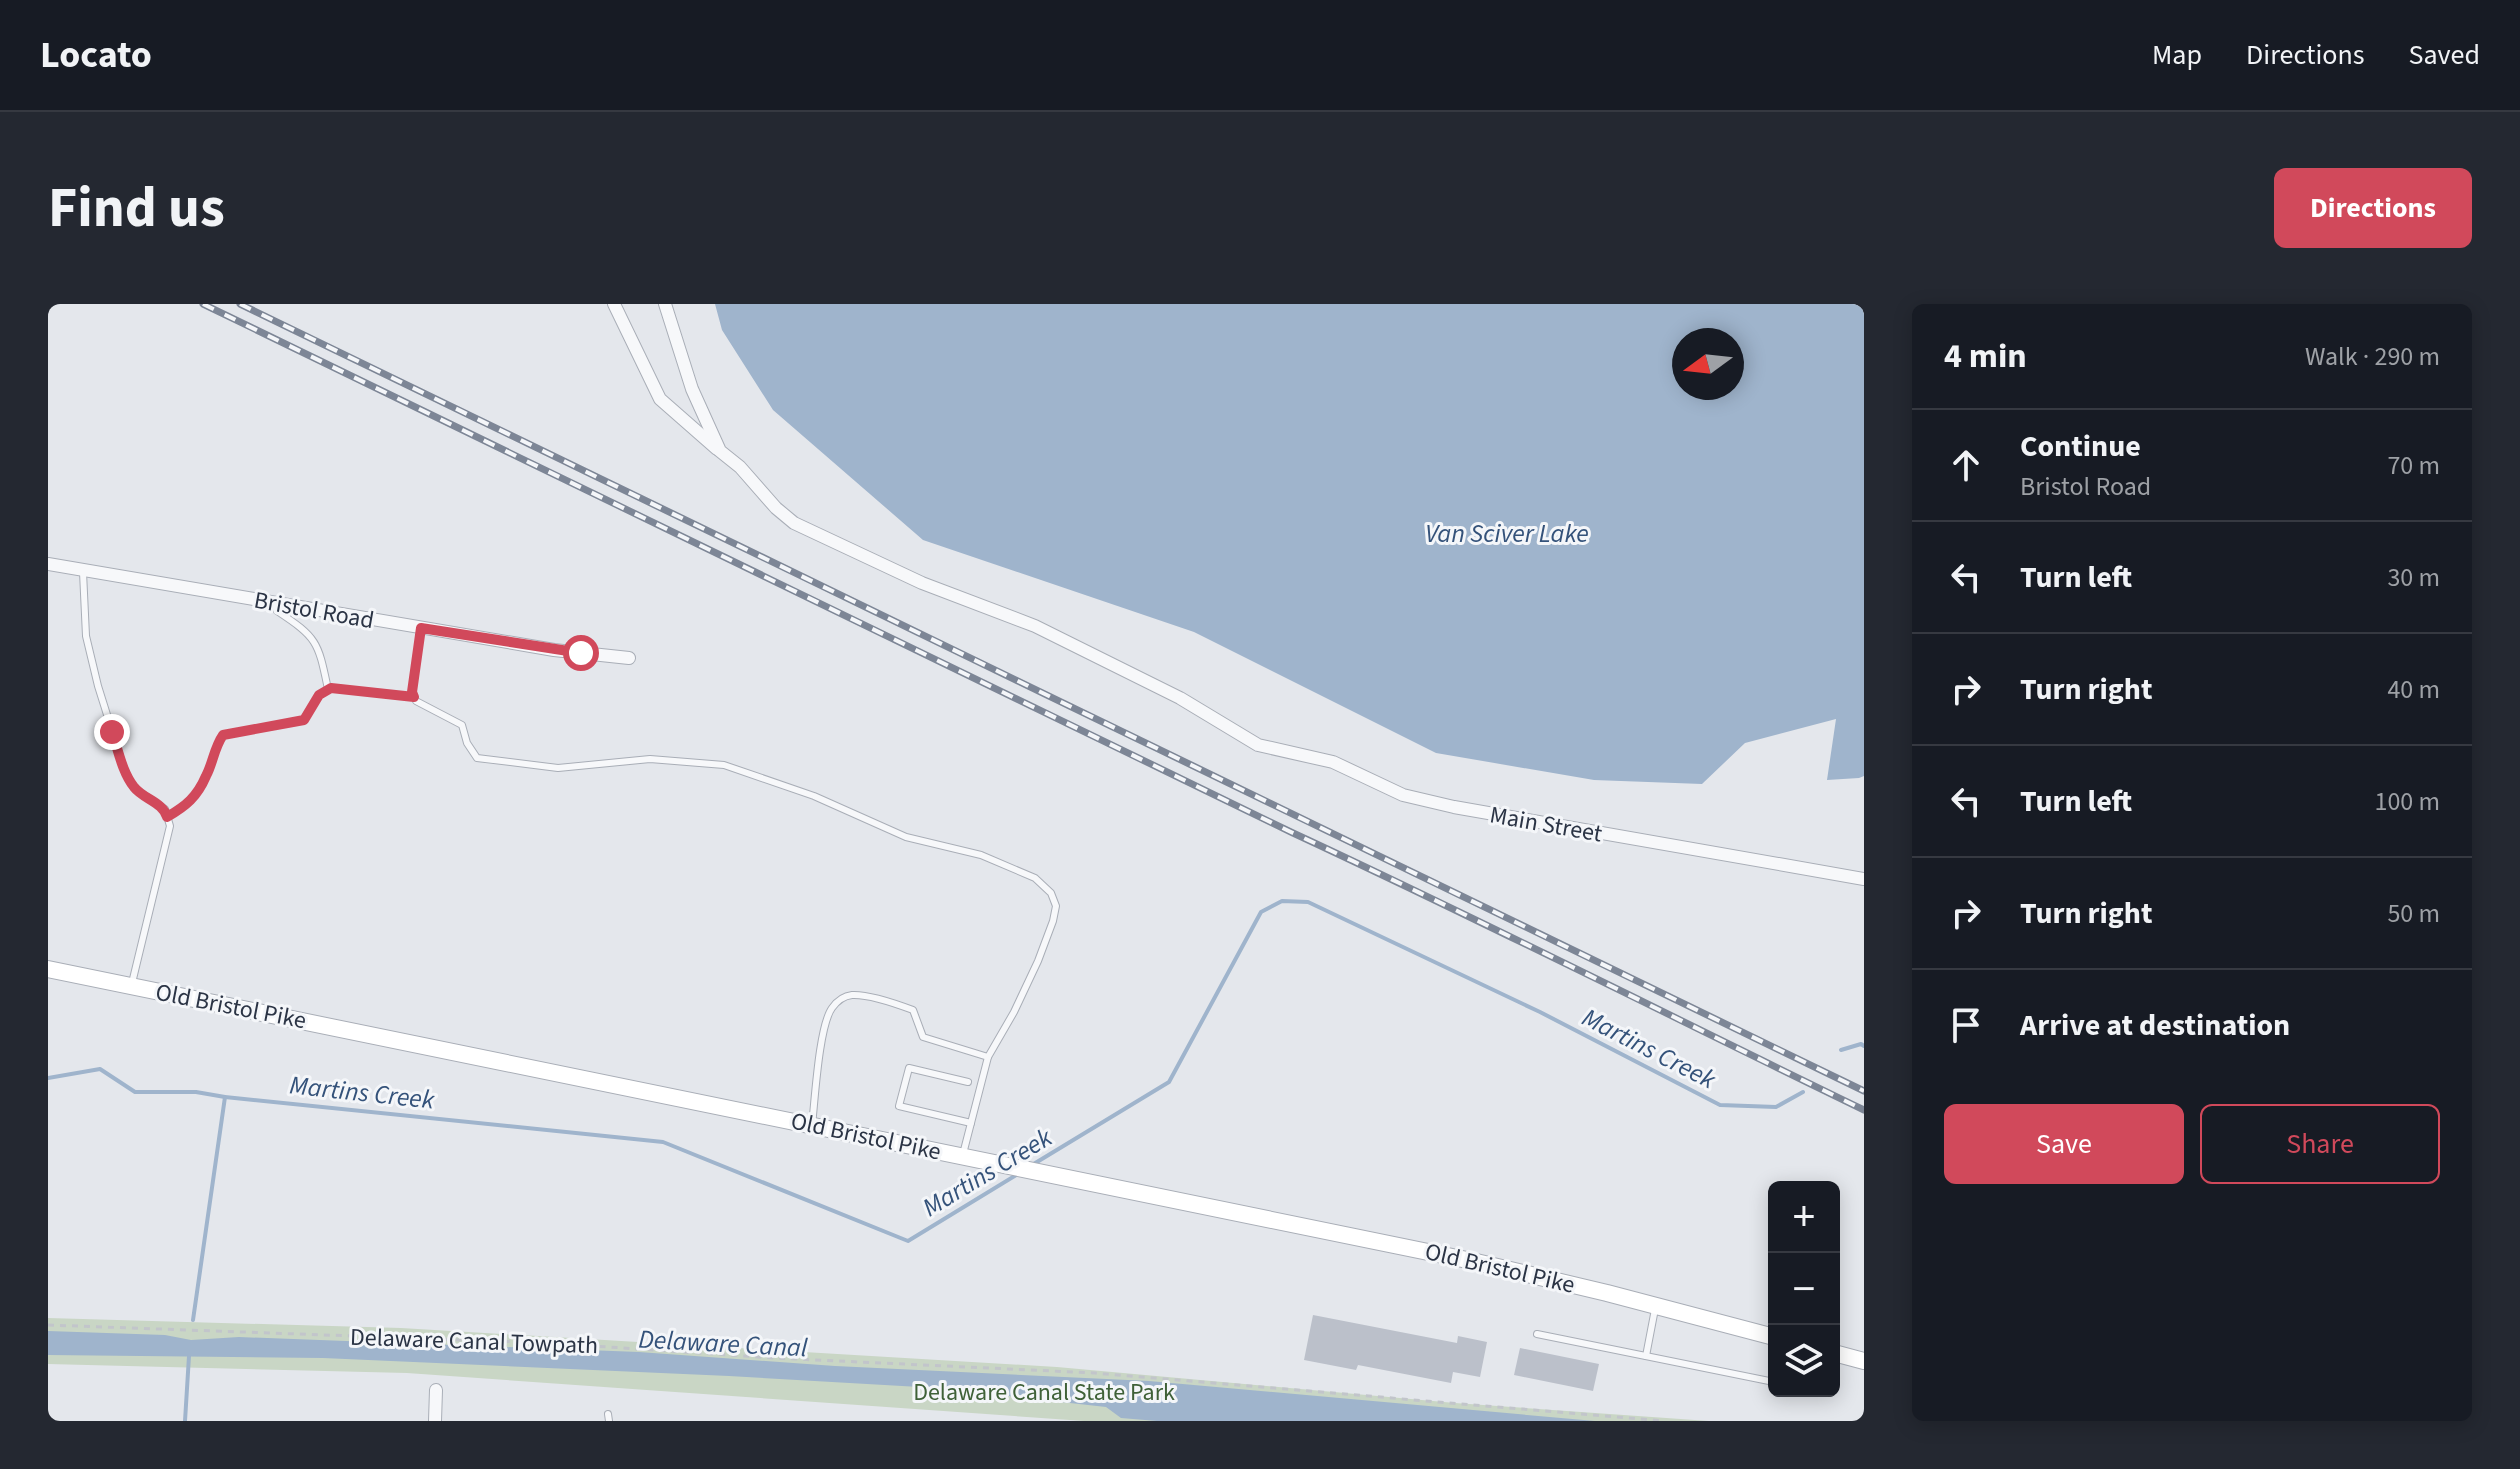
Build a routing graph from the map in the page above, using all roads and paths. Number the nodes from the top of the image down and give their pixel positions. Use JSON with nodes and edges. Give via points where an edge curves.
{"nodes":[{"id":1,"x":614,"y":304,"type":"edge"},
{"id":2,"x":665,"y":304,"type":"edge"},
{"id":3,"x":720,"y":451,"type":"junction"},
{"id":4,"x":48,"y":564,"type":"edge"},
{"id":5,"x":83,"y":570,"type":"junction"},
{"id":6,"x":274,"y":603,"type":"junction"},
{"id":7,"x":421,"y":628,"type":"junction"},
{"id":8,"x":629,"y":658,"type":"dead end"},
{"id":9,"x":328,"y":689,"type":"junction"},
{"id":10,"x":414,"y":697,"type":"junction"},
{"id":11,"x":167,"y":817,"type":"junction"},
{"id":12,"x":1864,"y":879,"type":"edge"},
{"id":13,"x":48,"y":969,"type":"edge"},
{"id":14,"x":131,"y":986,"type":"junction"},
{"id":15,"x":988,"y":1057,"type":"junction"},
{"id":16,"x":968,"y":1082,"type":"dead end"},
{"id":17,"x":971,"y":1123,"type":"junction"},
{"id":18,"x":812,"y":1125,"type":"junction"},
{"id":19,"x":963,"y":1156,"type":"junction"},
{"id":20,"x":1656,"y":1306,"type":"junction"},
{"id":21,"x":48,"y":1325,"type":"edge"},
{"id":22,"x":1537,"y":1334,"type":"dead end"},
{"id":23,"x":1768,"y":1335,"type":"edge"},
{"id":24,"x":1840,"y":1355,"type":"edge"},
{"id":25,"x":1646,"y":1356,"type":"junction"},
{"id":26,"x":1864,"y":1361,"type":"edge"},
{"id":27,"x":1768,"y":1381,"type":"edge"},
{"id":28,"x":436,"y":1390,"type":"dead end"},
{"id":29,"x":435,"y":1421,"type":"edge"},
{"id":30,"x":1664,"y":1421,"type":"edge"}],
"edges":[{"from":1,"to":3,"type":"street","name":"Main Street","via":[[660,399]]},
{"from":2,"to":3,"type":"street","via":[[692,389]]},
{"from":3,"to":12,"type":"street","name":"Main Street","via":[[794,523],[922,583],[1035,626],[1180,698],[1258,745],[1333,762],[1403,795],[1454,807]]},
{"from":4,"to":5,"type":"street","name":"Bristol Road"},
{"from":5,"to":6,"type":"street","name":"Bristol Road"},
{"from":5,"to":11,"type":"lane","via":[[86,636],[125,772],[134,788],[165,809]]},
{"from":6,"to":7,"type":"street","name":"Bristol Road"},
{"from":6,"to":9,"type":"lane","via":[[319,646]]},
{"from":7,"to":8,"type":"street","name":"Bristol Road"},
{"from":7,"to":10,"type":"lane"},
{"from":9,"to":10,"type":"lane"},
{"from":9,"to":11,"type":"lane","via":[[304,720],[223,735],[207,776],[188,805]]},
{"from":10,"to":15,"type":"lane","via":[[462,725],[477,758],[558,768],[650,759],[724,765],[814,796],[906,837],[981,855],[1035,878],[1051,893],[1056,906],[1053,921],[1014,1012]]},
{"from":11,"to":14,"type":"lane","via":[[170,826]]},
{"from":13,"to":14,"type":"main road","name":"Old Bristol Pike"},
{"from":14,"to":18,"type":"main road","name":"Old Bristol Pike"},
{"from":15,"to":17,"type":"lane"},
{"from":15,"to":18,"type":"lane","via":[[923,1037],[913,1010],[854,995],[841,998],[830,1010],[820,1049]]},
{"from":16,"to":17,"type":"lane","via":[[909,1068],[899,1106]]},
{"from":17,"to":19,"type":"lane"},
{"from":18,"to":19,"type":"main road","name":"Old Bristol Pike"},
{"from":19,"to":20,"type":"main road","name":"Old Bristol Pike","via":[[1472,1261]]},
{"from":20,"to":23,"type":"main road","name":"Old Bristol Pike"},
{"from":20,"to":25,"type":"lane"},
{"from":21,"to":30,"type":"path","name":"Delaware Canal Towpath","via":[[548,1343],[1095,1373]]},
{"from":22,"to":25,"type":"lane"},
{"from":24,"to":26,"type":"main road"},
{"from":25,"to":27,"type":"lane"},
{"from":28,"to":29,"type":"street"}]}
